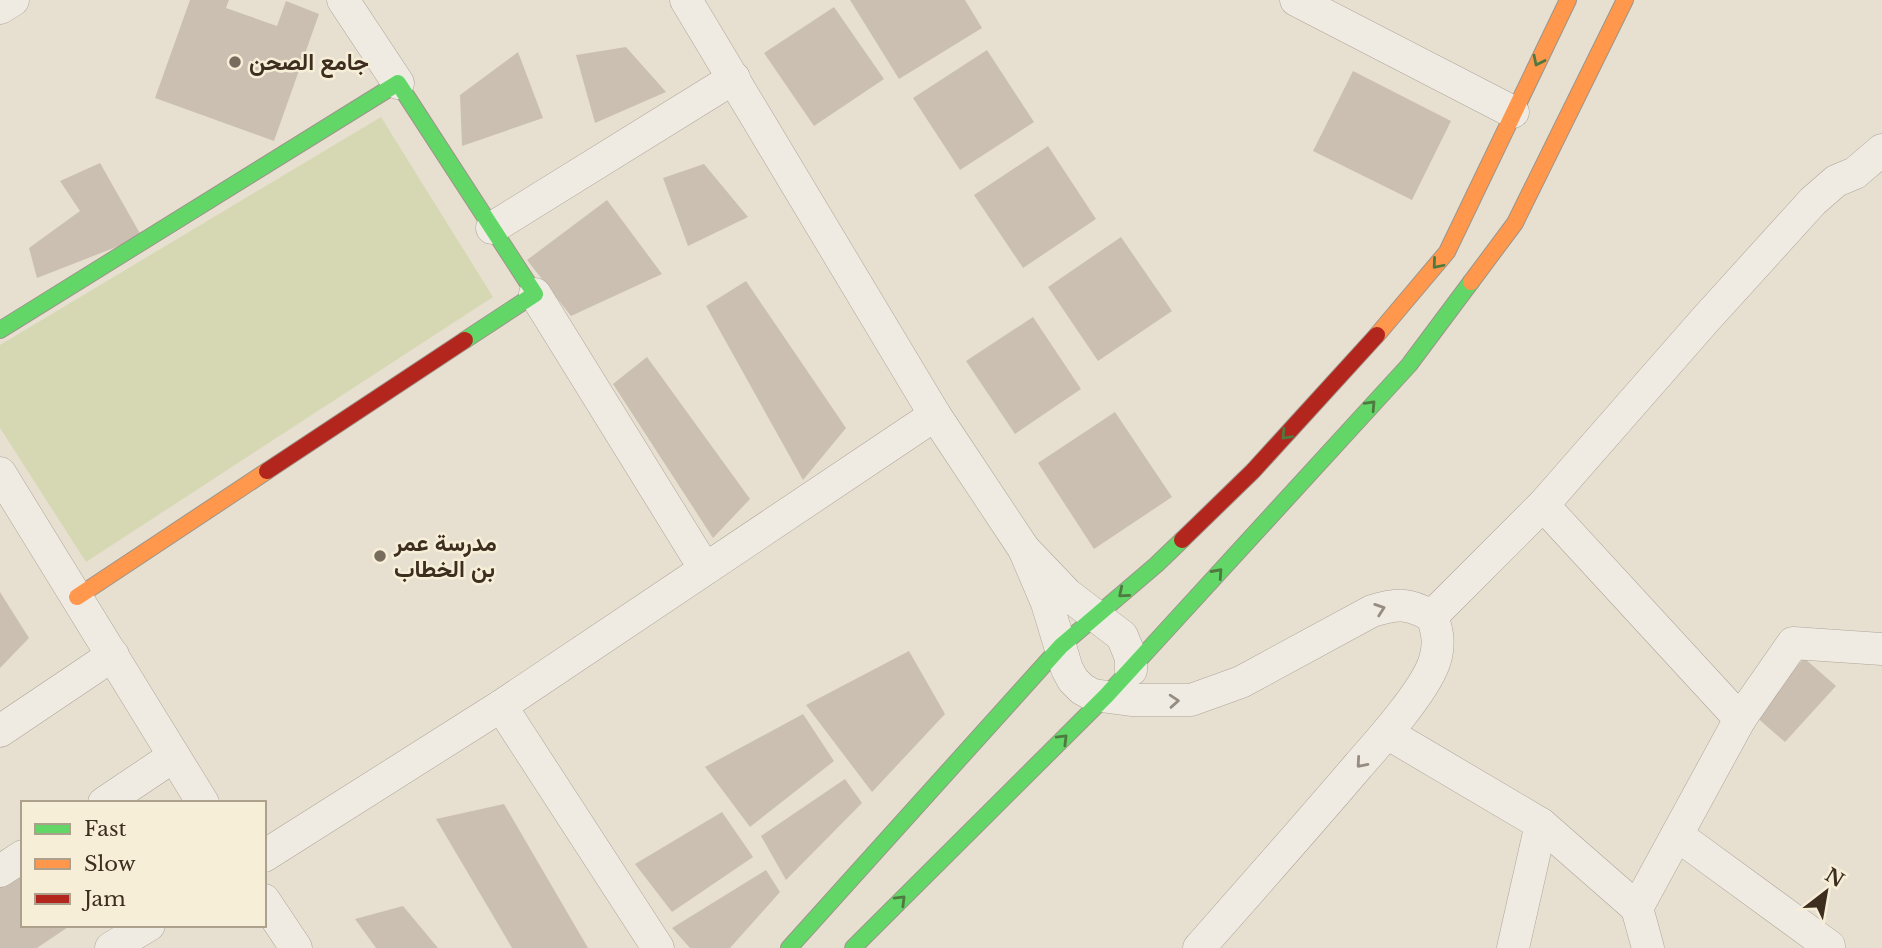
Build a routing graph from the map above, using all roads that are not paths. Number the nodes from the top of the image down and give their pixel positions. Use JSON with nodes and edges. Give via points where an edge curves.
{"nodes":[{"id":1,"x":13,"y":0,"type":"edge"},
{"id":2,"x":343,"y":0,"type":"edge"},
{"id":3,"x":686,"y":0,"type":"edge"},
{"id":4,"x":1296,"y":0,"type":"edge"},
{"id":5,"x":1568,"y":0,"type":"edge"},
{"id":6,"x":1625,"y":0,"type":"edge"},
{"id":7,"x":0,"y":8,"type":"edge"},
{"id":8,"x":733,"y":78,"type":"junction"},
{"id":9,"x":398,"y":83,"type":"junction"},
{"id":10,"x":1513,"y":111,"type":"junction"},
{"id":11,"x":1882,"y":150,"type":"edge"},
{"id":12,"x":492,"y":228,"type":"junction"},
{"id":13,"x":535,"y":294,"type":"junction"},
{"id":14,"x":0,"y":330,"type":"edge"},
{"id":15,"x":935,"y":415,"type":"junction"},
{"id":16,"x":0,"y":473,"type":"edge"},
{"id":17,"x":1542,"y":505,"type":"junction"},
{"id":18,"x":1024,"y":549,"type":"junction"},
{"id":19,"x":705,"y":569,"type":"junction"},
{"id":20,"x":77,"y":597,"type":"junction"},
{"id":21,"x":1432,"y":616,"type":"junction"},
{"id":22,"x":1094,"y":617,"type":"junction"},
{"id":23,"x":1061,"y":646,"type":"junction"},
{"id":24,"x":1882,"y":649,"type":"edge"},
{"id":25,"x":113,"y":655,"type":"junction"},
{"id":26,"x":1131,"y":670,"type":"junction"},
{"id":27,"x":1106,"y":696,"type":"junction"},
{"id":28,"x":501,"y":706,"type":"junction"},
{"id":29,"x":1740,"y":719,"type":"junction"},
{"id":30,"x":0,"y":731,"type":"edge"},
{"id":31,"x":1387,"y":733,"type":"junction"},
{"id":32,"x":174,"y":756,"type":"junction"},
{"id":33,"x":107,"y":801,"type":"edge"},
{"id":34,"x":202,"y":801,"type":"edge"},
{"id":35,"x":1541,"y":824,"type":"junction"},
{"id":36,"x":1677,"y":835,"type":"junction"},
{"id":37,"x":266,"y":855,"type":"edge"},
{"id":38,"x":21,"y":857,"type":"edge"},
{"id":39,"x":0,"y":871,"type":"edge"},
{"id":40,"x":266,"y":904,"type":"edge"},
{"id":41,"x":1637,"y":908,"type":"junction"},
{"id":42,"x":146,"y":927,"type":"edge"},
{"id":43,"x":111,"y":948,"type":"edge"},
{"id":44,"x":296,"y":948,"type":"edge"},
{"id":45,"x":658,"y":948,"type":"edge"},
{"id":46,"x":789,"y":948,"type":"edge"},
{"id":47,"x":853,"y":948,"type":"edge"},
{"id":48,"x":1199,"y":948,"type":"edge"},
{"id":49,"x":1513,"y":948,"type":"edge"},
{"id":50,"x":1648,"y":948,"type":"edge"},
{"id":51,"x":1829,"y":948,"type":"edge"}],
"edges":[{"from":1,"to":7,"type":"street"},
{"from":2,"to":9,"type":"street"},
{"from":3,"to":8,"type":"street"},
{"from":4,"to":10,"type":"street"},
{"from":5,"to":10,"type":"main road","one_way":true},
{"from":26,"to":6,"type":"main road","one_way":true,"via":[[1409,365],[1515,223]]},
{"from":8,"to":12,"type":"street"},
{"from":8,"to":15,"type":"street"},
{"from":9,"to":12,"type":"main road"},
{"from":9,"to":14,"type":"main road"},
{"from":10,"to":22,"type":"main road","one_way":true,"via":[[1447,252],[1253,471],[1156,565]]},
{"from":11,"to":17,"type":"street","via":[[1814,201]]},
{"from":12,"to":13,"type":"main road"},
{"from":13,"to":19,"type":"street"},
{"from":13,"to":20,"type":"main road"},
{"from":15,"to":18,"type":"street"},
{"from":15,"to":19,"type":"street"},
{"from":16,"to":20,"type":"street"},
{"from":17,"to":21,"type":"street"},
{"from":17,"to":29,"type":"street"},
{"from":18,"to":22,"type":"street"},
{"from":18,"to":23,"type":"street"},
{"from":19,"to":28,"type":"street"},
{"from":20,"to":25,"type":"street"},
{"from":27,"to":21,"type":"street","one_way":true,"via":[[1191,699],[1241,682],[1372,611],[1393,604]]},
{"from":21,"to":31,"type":"street","via":[[1438,647],[1434,665]]},
{"from":22,"to":23,"type":"main road"},
{"from":22,"to":26,"type":"street","via":[[1122,636]]},
{"from":23,"to":27,"type":"street","via":[[1073,680],[1093,695]]},
{"from":23,"to":46,"type":"main road"},
{"from":24,"to":29,"type":"street","via":[[1793,643]]},
{"from":25,"to":30,"type":"street"},
{"from":25,"to":32,"type":"street"},
{"from":26,"to":27,"type":"main road"},
{"from":47,"to":27,"type":"main road","one_way":true},
{"from":28,"to":37,"type":"street"},
{"from":28,"to":45,"type":"street"},
{"from":29,"to":36,"type":"street"},
{"from":31,"to":35,"type":"street"},
{"from":31,"to":48,"type":"street","one_way":true},
{"from":32,"to":33,"type":"street"},
{"from":32,"to":34,"type":"street"},
{"from":35,"to":41,"type":"street"},
{"from":35,"to":49,"type":"street"},
{"from":36,"to":41,"type":"street"},
{"from":36,"to":51,"type":"street"},
{"from":38,"to":39,"type":"street"},
{"from":40,"to":44,"type":"street"},
{"from":41,"to":50,"type":"street"},
{"from":42,"to":43,"type":"street"}]}
